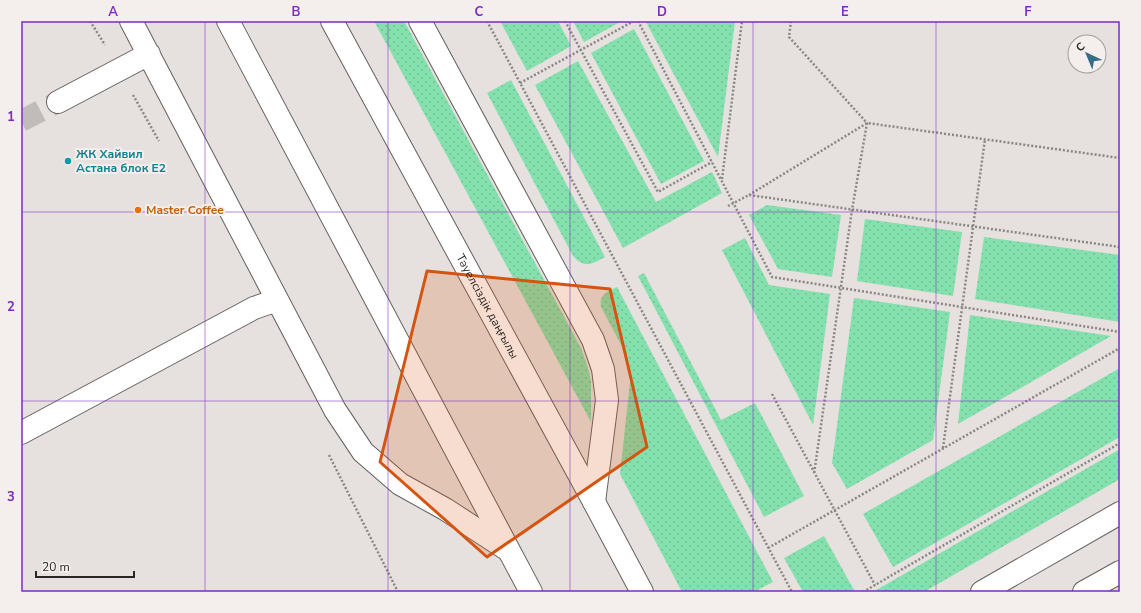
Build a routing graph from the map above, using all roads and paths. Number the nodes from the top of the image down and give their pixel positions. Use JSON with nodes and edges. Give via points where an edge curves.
{"nodes":[{"id":1,"x":131,"y":21,"type":"edge"},
{"id":2,"x":228,"y":21,"type":"edge"},
{"id":3,"x":332,"y":21,"type":"edge"},
{"id":4,"x":420,"y":21,"type":"edge"},
{"id":5,"x":487,"y":21,"type":"edge"},
{"id":6,"x":565,"y":21,"type":"edge"},
{"id":7,"x":634,"y":21,"type":"edge"},
{"id":8,"x":638,"y":21,"type":"edge"},
{"id":9,"x":742,"y":21,"type":"edge"},
{"id":10,"x":791,"y":21,"type":"edge"},
{"id":11,"x":581,"y":50,"type":"junction"},
{"id":12,"x":149,"y":54,"type":"junction"},
{"id":13,"x":520,"y":83,"type":"junction"},
{"id":14,"x":58,"y":102,"type":"tunnel mouth"},
{"id":15,"x":867,"y":123,"type":"junction"},
{"id":16,"x":985,"y":140,"type":"junction"},
{"id":17,"x":1120,"y":158,"type":"edge"},
{"id":18,"x":712,"y":162,"type":"junction"},
{"id":19,"x":722,"y":181,"type":"junction"},
{"id":20,"x":749,"y":195,"type":"junction"},
{"id":21,"x":734,"y":203,"type":"junction"},
{"id":22,"x":728,"y":206,"type":"dead end"},
{"id":23,"x":852,"y":210,"type":"junction"},
{"id":24,"x":973,"y":226,"type":"junction"},
{"id":25,"x":1120,"y":247,"type":"edge"},
{"id":26,"x":841,"y":288,"type":"junction"},
{"id":27,"x":277,"y":300,"type":"junction"},
{"id":28,"x":962,"y":307,"type":"junction"},
{"id":29,"x":1120,"y":332,"type":"edge"},
{"id":30,"x":1120,"y":348,"type":"edge"},
{"id":31,"x":772,"y":394,"type":"dead end"},
{"id":32,"x":21,"y":433,"type":"edge"},
{"id":33,"x":1120,"y":443,"type":"edge"},
{"id":34,"x":943,"y":449,"type":"junction"},
{"id":35,"x":814,"y":474,"type":"junction"},
{"id":36,"x":594,"y":502,"type":"junction"},
{"id":37,"x":834,"y":511,"type":"junction"},
{"id":38,"x":1120,"y":513,"type":"edge"},
{"id":39,"x":768,"y":548,"type":"junction"},
{"id":40,"x":508,"y":550,"type":"junction"},
{"id":41,"x":1120,"y":572,"type":"edge"},
{"id":42,"x":874,"y":585,"type":"junction"},
{"id":43,"x":531,"y":592,"type":"edge"},
{"id":44,"x":642,"y":592,"type":"edge"},
{"id":45,"x":792,"y":592,"type":"edge"},
{"id":46,"x":863,"y":592,"type":"edge"},
{"id":47,"x":982,"y":592,"type":"edge"},
{"id":48,"x":1084,"y":592,"type":"edge"}],
"edges":[{"from":1,"to":12,"type":"main road"},
{"from":2,"to":40,"type":"main road"},
{"from":3,"to":36,"type":"main road","name":"Тәуелсіздік даңғылы"},
{"from":4,"to":36,"type":"main road","via":[[593,340],[604,369],[607,400]]},
{"from":5,"to":13,"type":"path"},
{"from":6,"to":11,"type":"path"},
{"from":7,"to":11,"type":"path"},
{"from":8,"to":18,"type":"path"},
{"from":9,"to":19,"type":"path"},
{"from":10,"to":15,"type":"path","via":[[789,37]]},
{"from":11,"to":13,"type":"path"},
{"from":11,"to":18,"type":"path","via":[[658,192]]},
{"from":12,"to":14,"type":"main road"},
{"from":12,"to":27,"type":"main road"},
{"from":13,"to":39,"type":"path"},
{"from":15,"to":16,"type":"path"},
{"from":15,"to":20,"type":"path"},
{"from":15,"to":23,"type":"path"},
{"from":16,"to":17,"type":"path"},
{"from":16,"to":24,"type":"path"},
{"from":18,"to":19,"type":"path"},
{"from":19,"to":21,"type":"path"},
{"from":20,"to":21,"type":"path"},
{"from":20,"to":23,"type":"path"},
{"from":21,"to":22,"type":"path"},
{"from":21,"to":26,"type":"path","via":[[772,277]]},
{"from":23,"to":24,"type":"path"},
{"from":23,"to":26,"type":"path"},
{"from":24,"to":25,"type":"path"},
{"from":24,"to":28,"type":"path"},
{"from":26,"to":28,"type":"path"},
{"from":26,"to":35,"type":"path"},
{"from":27,"to":32,"type":"main road","via":[[254,308]]},
{"from":27,"to":40,"type":"main road","via":[[335,410],[363,452],[400,484],[445,509]]},
{"from":28,"to":29,"type":"path"},
{"from":28,"to":34,"type":"path"},
{"from":30,"to":34,"type":"path"},
{"from":31,"to":35,"type":"path"},
{"from":33,"to":42,"type":"path"},
{"from":34,"to":37,"type":"path"},
{"from":35,"to":37,"type":"path"},
{"from":36,"to":44,"type":"main road","name":"Тәуелсіздік даңғылы"},
{"from":37,"to":39,"type":"path"},
{"from":37,"to":42,"type":"path"},
{"from":38,"to":47,"type":"main road"},
{"from":39,"to":45,"type":"path"},
{"from":40,"to":43,"type":"main road"},
{"from":41,"to":48,"type":"main road"},
{"from":42,"to":46,"type":"path"}]}
